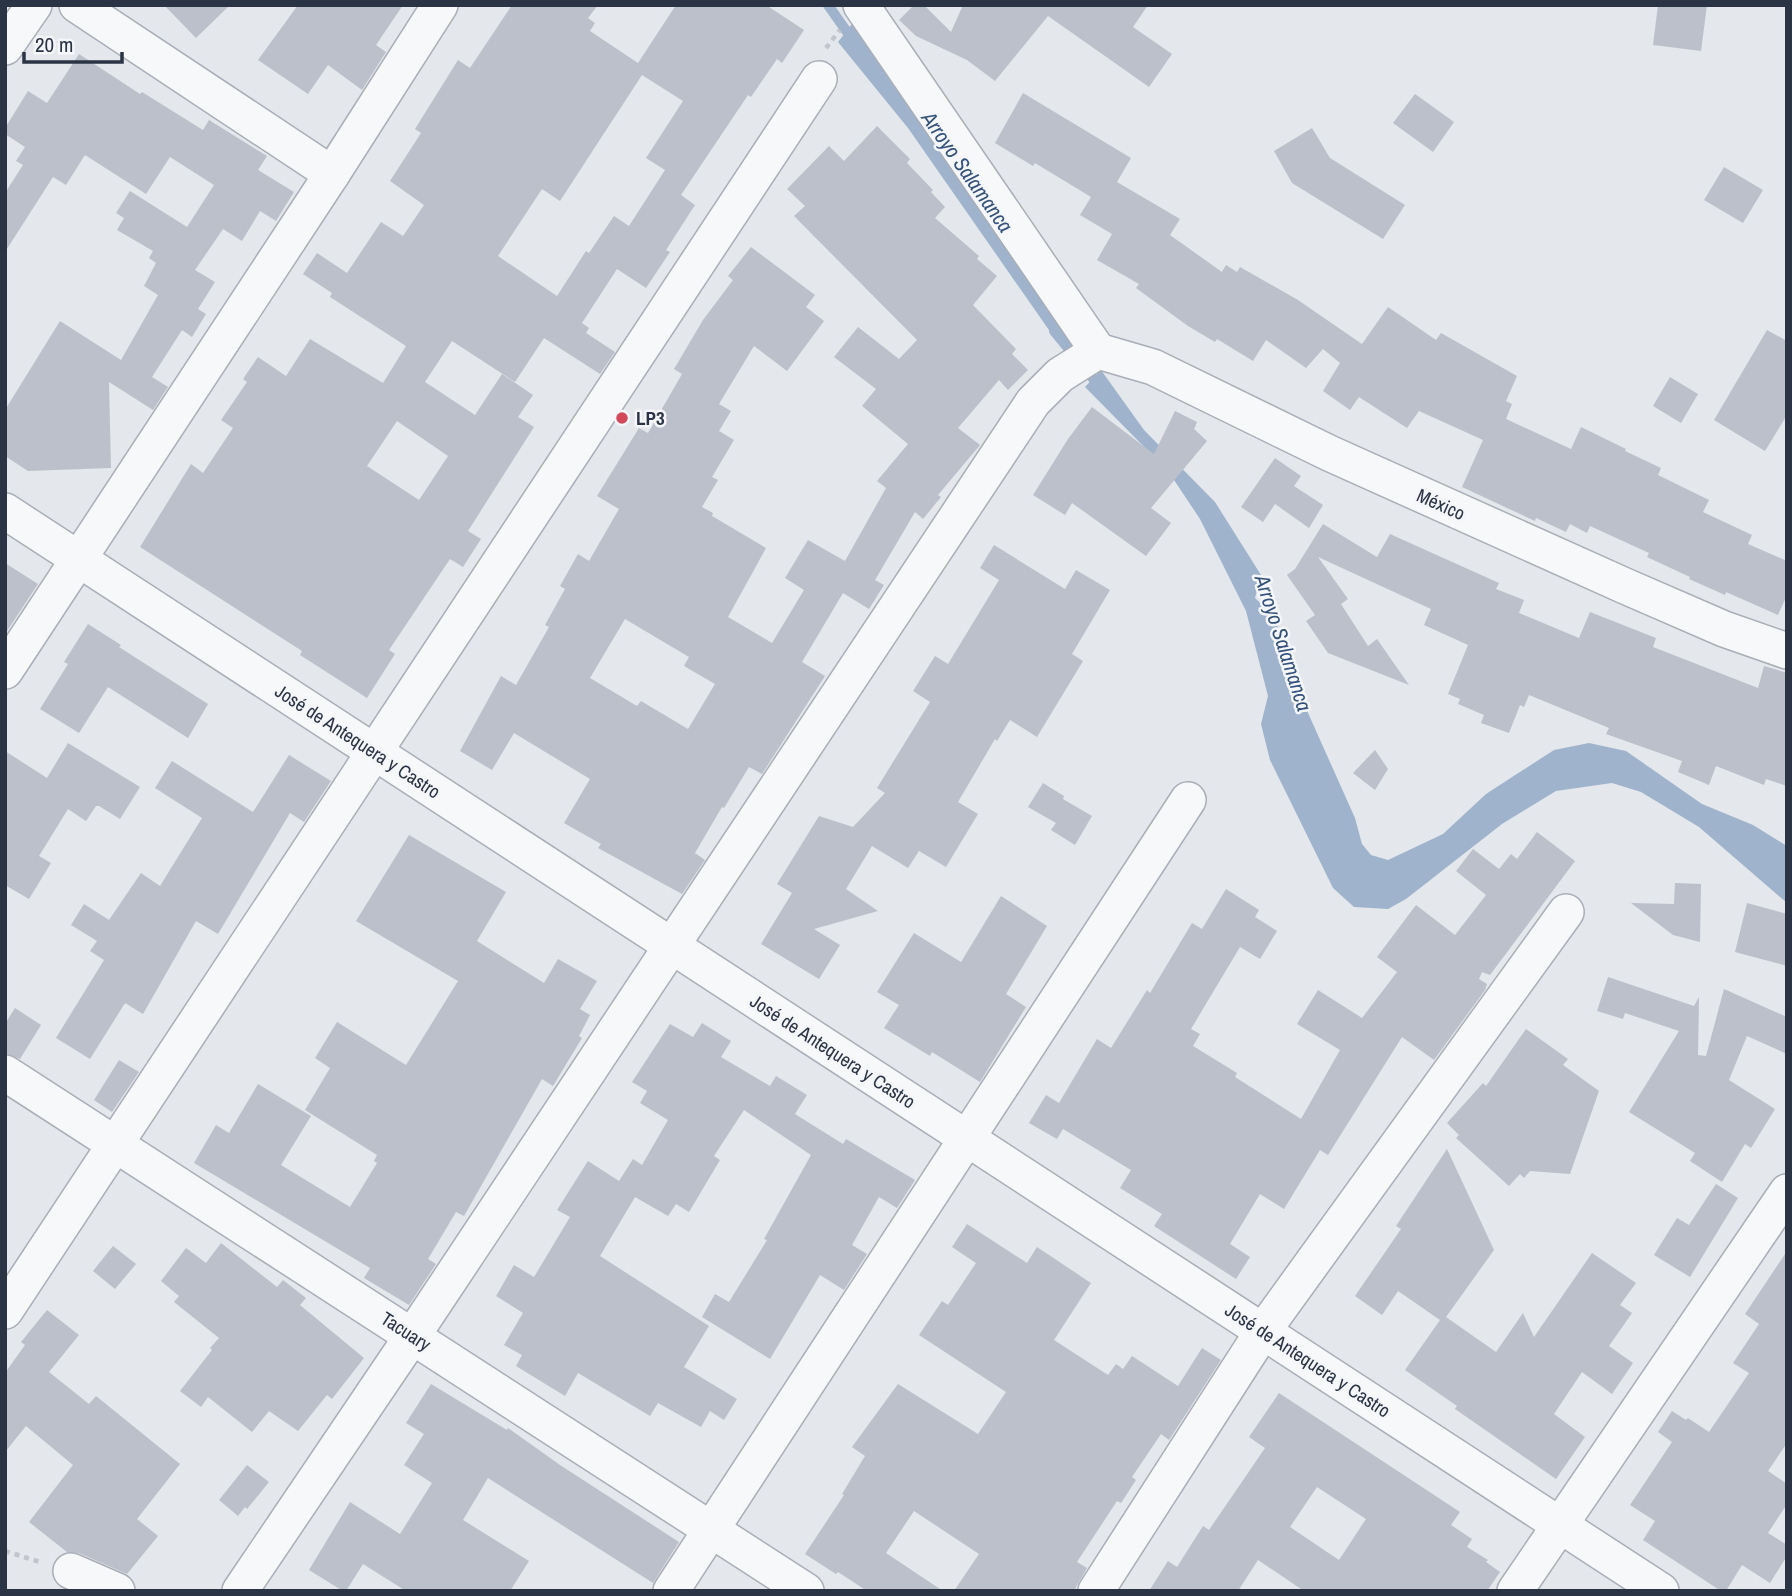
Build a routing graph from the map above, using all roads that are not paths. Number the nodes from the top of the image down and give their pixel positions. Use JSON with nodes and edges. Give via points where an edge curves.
{"nodes":[{"id":1,"x":34,"y":5,"type":"edge"},
{"id":2,"x":78,"y":5,"type":"edge"},
{"id":3,"x":440,"y":5,"type":"edge"},
{"id":4,"x":861,"y":5,"type":"edge"},
{"id":5,"x":5,"y":47,"type":"edge"},
{"id":6,"x":819,"y":79,"type":"dead end"},
{"id":7,"x":332,"y":174,"type":"junction"},
{"id":8,"x":1082,"y":361,"type":"junction"},
{"id":9,"x":5,"y":511,"type":"edge"},
{"id":10,"x":80,"y":559,"type":"junction"},
{"id":11,"x":1786,"y":649,"type":"edge"},
{"id":12,"x":5,"y":671,"type":"edge"},
{"id":13,"x":374,"y":752,"type":"junction"},
{"id":14,"x":1188,"y":800,"type":"dead end"},
{"id":15,"x":1566,"y":912,"type":"dead end"},
{"id":16,"x":670,"y":945,"type":"junction"},
{"id":17,"x":5,"y":1073,"type":"edge"},
{"id":18,"x":967,"y":1137,"type":"junction"},
{"id":19,"x":115,"y":1145,"type":"junction"},
{"id":20,"x":1787,"y":1192,"type":"edge"},
{"id":21,"x":5,"y":1311,"type":"edge"},
{"id":22,"x":1263,"y":1331,"type":"junction"},
{"id":23,"x":413,"y":1335,"type":"junction"},
{"id":24,"x":1559,"y":1524,"type":"junction"},
{"id":25,"x":711,"y":1529,"type":"junction"},
{"id":26,"x":71,"y":1572,"type":"dead end"},
{"id":27,"x":117,"y":1591,"type":"edge"},
{"id":28,"x":240,"y":1591,"type":"edge"},
{"id":29,"x":671,"y":1591,"type":"edge"},
{"id":30,"x":806,"y":1591,"type":"edge"},
{"id":31,"x":1096,"y":1591,"type":"edge"},
{"id":32,"x":1515,"y":1591,"type":"edge"},
{"id":33,"x":1661,"y":1591,"type":"edge"}],
"edges":[{"from":1,"to":5,"type":"street"},
{"from":2,"to":7,"type":"street"},
{"from":3,"to":7,"type":"street"},
{"from":4,"to":8,"type":"street"},
{"from":6,"to":13,"type":"street"},
{"from":7,"to":10,"type":"street"},
{"from":8,"to":11,"type":"street","name":"México","via":[[1153,367],[1329,453],[1588,569],[1724,629]]},
{"from":8,"to":16,"type":"street","via":[[1033,402]]},
{"from":9,"to":10,"type":"street","name":"José de Antequera y Castro"},
{"from":10,"to":12,"type":"street"},
{"from":10,"to":13,"type":"street","name":"José de Antequera y Castro"},
{"from":13,"to":16,"type":"street","name":"José de Antequera y Castro"},
{"from":13,"to":19,"type":"street"},
{"from":14,"to":18,"type":"street"},
{"from":15,"to":22,"type":"street"},
{"from":16,"to":18,"type":"street","name":"José de Antequera y Castro"},
{"from":16,"to":23,"type":"street"},
{"from":17,"to":19,"type":"street","name":"Tacuary"},
{"from":18,"to":22,"type":"street","name":"José de Antequera y Castro"},
{"from":18,"to":25,"type":"street"},
{"from":19,"to":21,"type":"street"},
{"from":19,"to":23,"type":"street","name":"Tacuary"},
{"from":20,"to":24,"type":"street"},
{"from":22,"to":24,"type":"street","name":"José de Antequera y Castro"},
{"from":22,"to":31,"type":"street"},
{"from":23,"to":25,"type":"street","name":"Tacuary"},
{"from":23,"to":28,"type":"street"},
{"from":24,"to":32,"type":"street"},
{"from":24,"to":33,"type":"street","name":"José de Antequera y Castro"},
{"from":25,"to":29,"type":"street"},
{"from":25,"to":30,"type":"street","name":"Tacuary"},
{"from":26,"to":27,"type":"street"}]}
